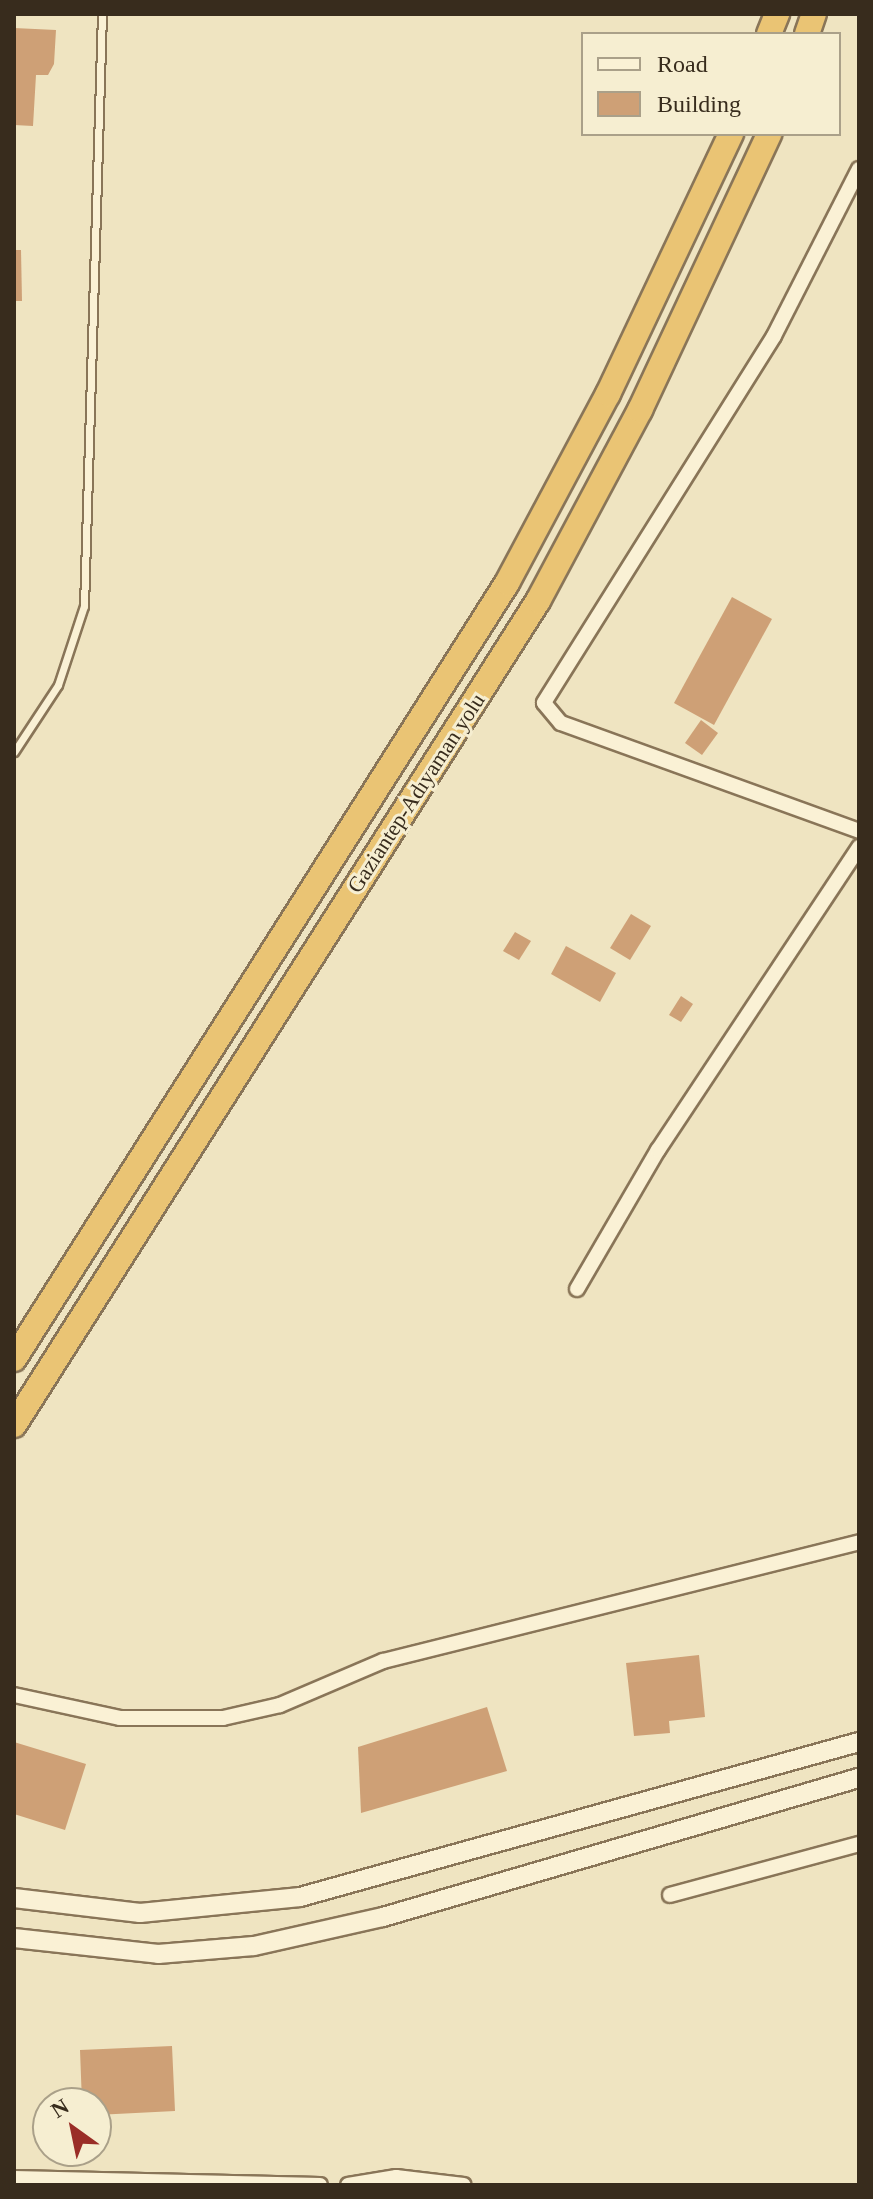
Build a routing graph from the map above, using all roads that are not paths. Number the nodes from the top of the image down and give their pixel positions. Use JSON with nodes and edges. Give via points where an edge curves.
{"nodes":[{"id":1,"x":102,"y":14,"type":"edge"},
{"id":2,"x":730,"y":136,"type":"edge"},
{"id":3,"x":768,"y":136,"type":"edge"},
{"id":4,"x":859,"y":169,"type":"edge"},
{"id":5,"x":14,"y":752,"type":"edge"},
{"id":6,"x":859,"y":831,"type":"edge"},
{"id":7,"x":859,"y":847,"type":"edge"},
{"id":8,"x":577,"y":1289,"type":"dead end"},
{"id":9,"x":14,"y":1359,"type":"edge"},
{"id":10,"x":14,"y":1425,"type":"edge"},
{"id":11,"x":859,"y":1542,"type":"edge"},
{"id":12,"x":14,"y":1695,"type":"edge"},
{"id":13,"x":859,"y":1742,"type":"edge"},
{"id":14,"x":859,"y":1778,"type":"edge"},
{"id":15,"x":859,"y":1844,"type":"edge"},
{"id":16,"x":670,"y":1895,"type":"dead end"},
{"id":17,"x":14,"y":1898,"type":"edge"},
{"id":18,"x":14,"y":1938,"type":"edge"},
{"id":19,"x":14,"y":2178,"type":"edge"},
{"id":20,"x":150,"y":2183,"type":"edge"},
{"id":21,"x":320,"y":2185,"type":"edge"},
{"id":22,"x":348,"y":2185,"type":"edge"},
{"id":23,"x":464,"y":2185,"type":"edge"}],
"edges":[{"from":1,"to":5,"type":"lane","via":[[84,606],[58,685]]},
{"from":2,"to":9,"type":"highway","name":"Gaziantep-Adıyaman yolu","via":[[615,380],[507,583]]},
{"from":3,"to":10,"type":"highway","name":"Gaziantep-Adıyaman yolu","via":[[708,272],[538,601]]},
{"from":4,"to":6,"type":"street","via":[[781,324],[544,703],[561,723]]},
{"from":7,"to":8,"type":"street","via":[[658,1150]]},
{"from":11,"to":12,"type":"street","via":[[383,1661],[252,1713],[132,1719]]},
{"from":13,"to":17,"type":"street","via":[[300,1897],[140,1913]]},
{"from":14,"to":18,"type":"street","via":[[397,1913],[254,1946],[158,1954]]},
{"from":15,"to":16,"type":"street"},
{"from":19,"to":20,"type":"street"},
{"from":20,"to":21,"type":"street"},
{"from":22,"to":23,"type":"street","via":[[396,2177]]}]}
